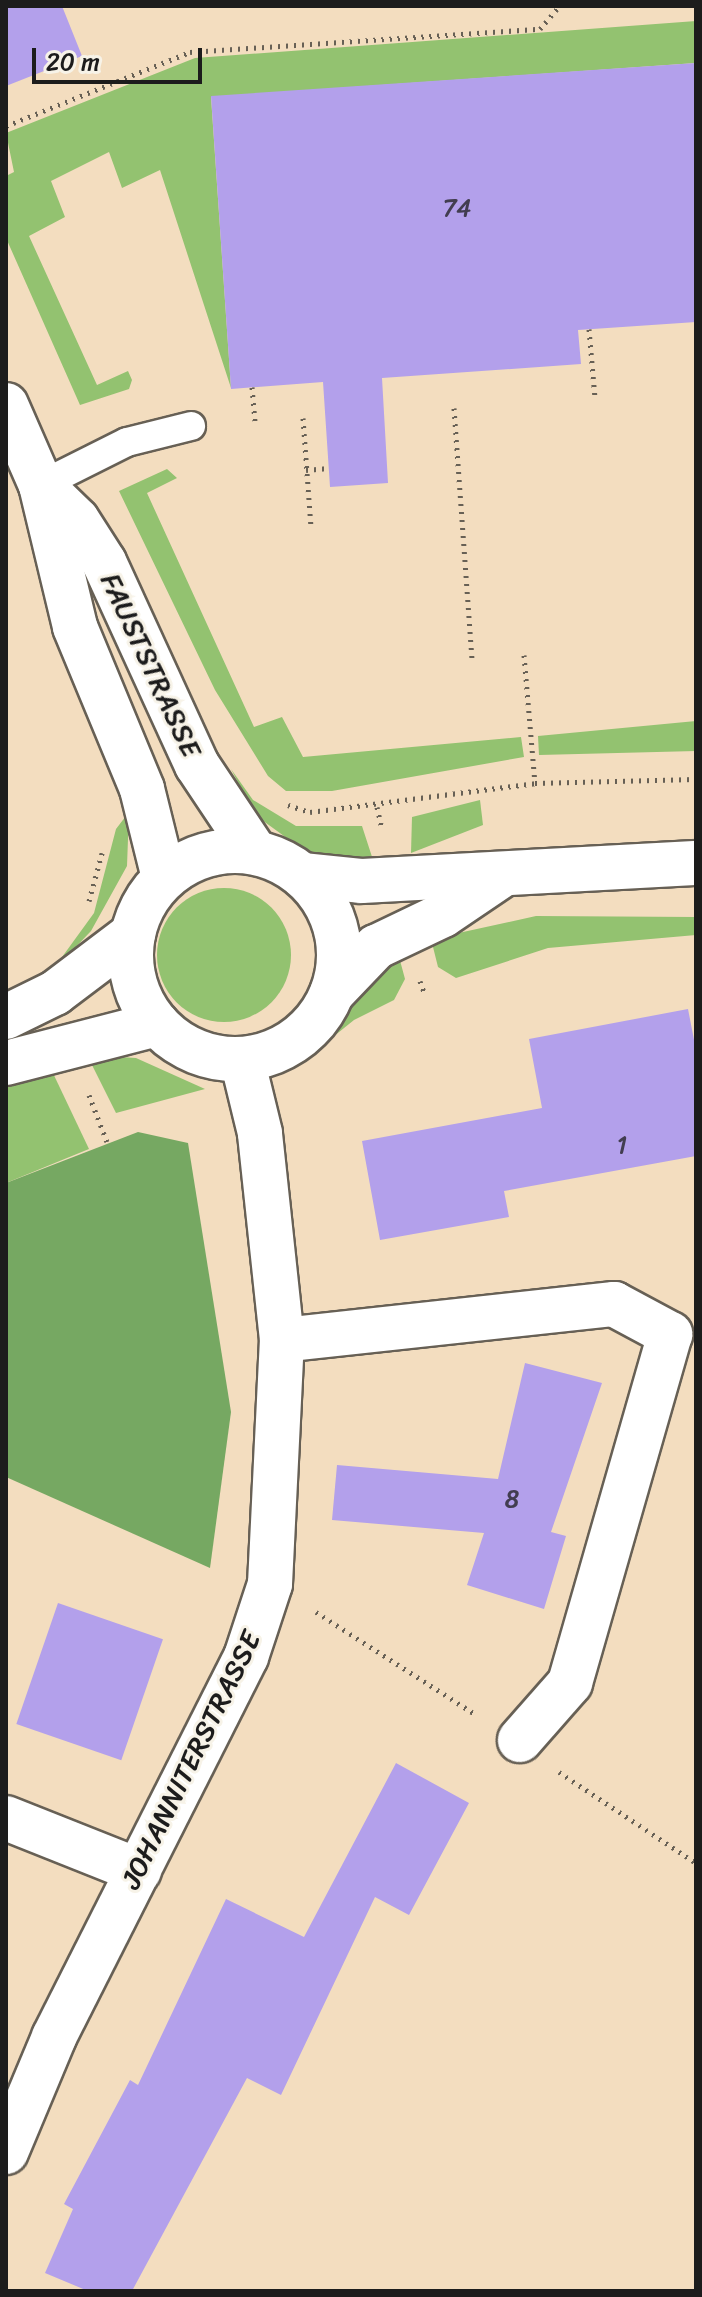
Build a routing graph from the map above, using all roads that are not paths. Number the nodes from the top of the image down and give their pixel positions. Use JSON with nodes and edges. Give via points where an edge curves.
{"nodes":[{"id":1,"x":6,"y":405,"type":"edge"},
{"id":2,"x":191,"y":426,"type":"dead end"},
{"id":3,"x":41,"y":485,"type":"junction"},
{"id":4,"x":255,"y":852,"type":"junction"},
{"id":5,"x":696,"y":863,"type":"edge"},
{"id":6,"x":302,"y":875,"type":"junction"},
{"id":7,"x":502,"y":875,"type":"junction"},
{"id":8,"x":164,"y":878,"type":"junction"},
{"id":9,"x":133,"y":934,"type":"junction"},
{"id":10,"x":332,"y":993,"type":"junction"},
{"id":11,"x":6,"y":1017,"type":"edge"},
{"id":12,"x":157,"y":1024,"type":"junction"},
{"id":13,"x":242,"y":1059,"type":"junction"},
{"id":14,"x":6,"y":1063,"type":"edge"},
{"id":15,"x":282,"y":1340,"type":"junction"},
{"id":16,"x":520,"y":1740,"type":"dead end"},
{"id":17,"x":6,"y":1818,"type":"edge"},
{"id":18,"x":139,"y":1871,"type":"junction"},
{"id":19,"x":6,"y":2152,"type":"edge"}],
"edges":[{"from":1,"to":3,"type":"street","name":"FAUSTSTRASSE"},
{"from":2,"to":3,"type":"lane","via":[[127,442]]},
{"from":3,"to":4,"type":"street","name":"FAUSTSTRASSE","via":[[77,520],[104,562],[197,765]]},
{"from":3,"to":8,"type":"street","name":"FAUSTSTRASSE","via":[[70,612],[142,789]]},
{"from":4,"to":6,"type":"street"},
{"from":4,"to":8,"type":"street","via":[[200,855]]},
{"from":5,"to":7,"type":"street"},
{"from":6,"to":7,"type":"street","via":[[361,881]]},
{"from":6,"to":10,"type":"street","via":[[335,925]]},
{"from":7,"to":10,"type":"street","via":[[443,915],[376,947]]},
{"from":8,"to":9,"type":"street"},
{"from":9,"to":11,"type":"street","via":[[55,993]]},
{"from":9,"to":12,"type":"street","via":[[135,980]]},
{"from":10,"to":13,"type":"street","via":[[298,1038]]},
{"from":12,"to":13,"type":"street","via":[[181,1044]]},
{"from":12,"to":14,"type":"street"},
{"from":13,"to":15,"type":"street","name":"JOHANNITERSTRASSE","via":[[260,1133]]},
{"from":15,"to":16,"type":"street","via":[[614,1304],[670,1334],[570,1683]]},
{"from":15,"to":18,"type":"street","name":"JOHANNITERSTRASSE","via":[[270,1584],[246,1657]]},
{"from":17,"to":18,"type":"street"},
{"from":18,"to":19,"type":"street","name":"JOHANNITERSTRASSE","via":[[54,2037]]}]}
